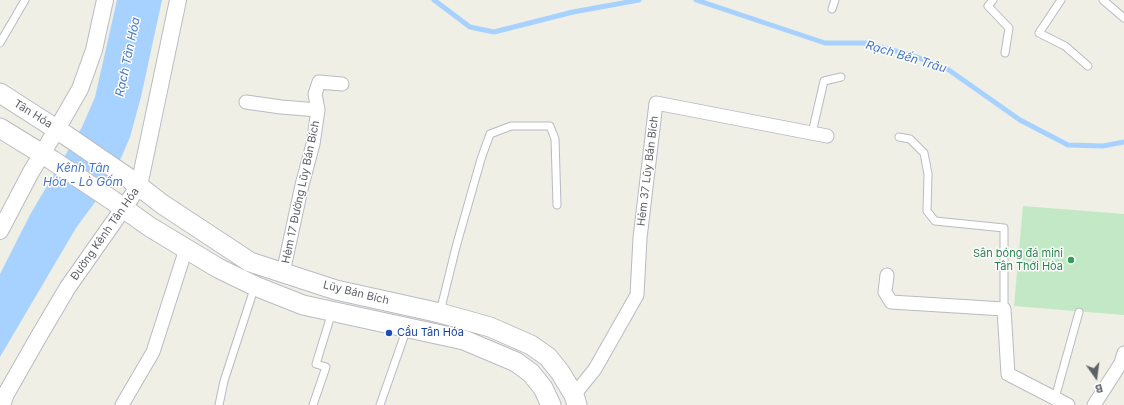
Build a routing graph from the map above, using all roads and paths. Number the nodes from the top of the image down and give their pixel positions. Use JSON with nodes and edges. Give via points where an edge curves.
{"nodes":[{"id":1,"x":25,"y":0,"type":"edge"},
{"id":2,"x":105,"y":0,"type":"edge"},
{"id":3,"x":178,"y":0,"type":"edge"},
{"id":4,"x":834,"y":0,"type":"edge"},
{"id":5,"x":993,"y":0,"type":"edge"},
{"id":6,"x":1061,"y":0,"type":"edge"},
{"id":7,"x":1103,"y":0,"type":"edge"},
{"id":8,"x":832,"y":9,"type":"dead end"},
{"id":9,"x":1124,"y":18,"type":"edge"},
{"id":10,"x":0,"y":43,"type":"edge"},
{"id":11,"x":1005,"y":53,"type":"dead end"},
{"id":12,"x":1088,"y":66,"type":"dead end"},
{"id":13,"x":841,"y":77,"type":"dead end"},
{"id":14,"x":342,"y":84,"type":"dead end"},
{"id":15,"x":1,"y":96,"type":"edge"},
{"id":16,"x":246,"y":102,"type":"dead end"},
{"id":17,"x":318,"y":110,"type":"junction"},
{"id":18,"x":0,"y":128,"type":"edge"},
{"id":19,"x":62,"y":132,"type":"junction"},
{"id":20,"x":812,"y":133,"type":"junction"},
{"id":21,"x":827,"y":136,"type":"dead end"},
{"id":22,"x":899,"y":137,"type":"dead end"},
{"id":23,"x":47,"y":157,"type":"junction"},
{"id":24,"x":133,"y":181,"type":"junction"},
{"id":25,"x":118,"y":204,"type":"junction"},
{"id":26,"x":557,"y":205,"type":"dead end"},
{"id":27,"x":0,"y":231,"type":"edge"},
{"id":28,"x":186,"y":249,"type":"junction"},
{"id":29,"x":283,"y":273,"type":"junction"},
{"id":30,"x":887,"y":275,"type":"dead end"},
{"id":31,"x":255,"y":286,"type":"junction"},
{"id":32,"x":1004,"y":308,"type":"junction"},
{"id":33,"x":332,"y":312,"type":"junction"},
{"id":34,"x":1079,"y":312,"type":"dead end"},
{"id":35,"x":440,"y":313,"type":"junction"},
{"id":36,"x":407,"y":327,"type":"junction"},
{"id":37,"x":1124,"y":353,"type":"edge"},
{"id":38,"x":1055,"y":398,"type":"junction"},
{"id":39,"x":576,"y":400,"type":"edge"},
{"id":40,"x":2,"y":405,"type":"edge"},
{"id":41,"x":122,"y":405,"type":"edge"},
{"id":42,"x":219,"y":405,"type":"edge"},
{"id":43,"x":314,"y":405,"type":"edge"},
{"id":44,"x":380,"y":405,"type":"edge"},
{"id":45,"x":551,"y":405,"type":"edge"},
{"id":46,"x":1068,"y":405,"type":"edge"},
{"id":47,"x":1094,"y":405,"type":"edge"}],
"edges":[{"from":1,"to":10,"type":"lane"},
{"from":2,"to":19,"type":"street","via":[[90,63]]},
{"from":3,"to":24,"type":"street","name":"Đường Kênh Tân Hóa"},
{"from":4,"to":8,"type":"lane"},
{"from":5,"to":11,"type":"lane","via":[[988,6],[1009,28]]},
{"from":6,"to":12,"type":"lane","via":[[1039,33],[1064,46]]},
{"from":7,"to":9,"type":"lane"},
{"from":13,"to":20,"type":"lane","via":[[824,81]]},
{"from":14,"to":17,"type":"street","name":"Hẻm 17 Đường Lũy Bán Bích","via":[[319,82],[315,94]]},
{"from":15,"to":19,"type":"main road","name":"Tân Hóa"},
{"from":16,"to":17,"type":"street"},
{"from":17,"to":29,"type":"street","name":"Hẻm 17 Đường Lũy Bán Bích","via":[[313,144]]},
{"from":18,"to":23,"type":"main road"},
{"from":19,"to":23,"type":"street"},
{"from":19,"to":24,"type":"main road"},
{"from":20,"to":21,"type":"street","name":"Hẻm 37 Lũy Bán Bích"},
{"from":20,"to":39,"type":"street","name":"Hẻm 37 Lũy Bán Bích","via":[[656,103],[640,238],[637,295]]},
{"from":22,"to":32,"type":"lane","via":[[910,139],[924,153],[928,174],[927,211],[935,221],[1004,228]]},
{"from":23,"to":25,"type":"main road"},
{"from":23,"to":27,"type":"street","via":[[31,172]]},
{"from":24,"to":25,"type":"street","name":"Đường Kênh Tân Hóa"},
{"from":24,"to":29,"type":"main road","name":"Lũy Bán Bích","via":[[162,204],[250,262]]},
{"from":25,"to":28,"type":"main road","name":"Lũy Bán Bích"},
{"from":25,"to":40,"type":"street","name":"Đường Kênh Tân Hóa","via":[[31,349]]},
{"from":26,"to":35,"type":"lane","via":[[555,139],[550,126],[511,126],[490,134],[457,242]]},
{"from":28,"to":31,"type":"main road","name":"Lũy Bán Bích"},
{"from":28,"to":41,"type":"street","via":[[153,352]]},
{"from":29,"to":35,"type":"main road","name":"Lũy Bán Bích","via":[[336,290]]},
{"from":30,"to":32,"type":"street","via":[[885,292],[891,302]]},
{"from":31,"to":33,"type":"main road","name":"Lũy Bán Bích","via":[[303,305]]},
{"from":31,"to":42,"type":"lane","via":[[224,380]]},
{"from":32,"to":38,"type":"street","via":[[1008,374]]},
{"from":33,"to":36,"type":"main road","name":"Lũy Bán Bích"},
{"from":33,"to":43,"type":"lane","via":[[316,364],[326,367]]},
{"from":34,"to":38,"type":"lane"},
{"from":35,"to":39,"type":"main road","name":"Lũy Bán Bích","via":[[490,327],[531,345],[548,357]]},
{"from":36,"to":44,"type":"lane"},
{"from":36,"to":45,"type":"main road","name":"Lũy Bán Bích","via":[[464,340],[516,362],[531,373],[543,388]]},
{"from":37,"to":47,"type":"street","via":[[1121,363]]},
{"from":38,"to":46,"type":"street"}]}
